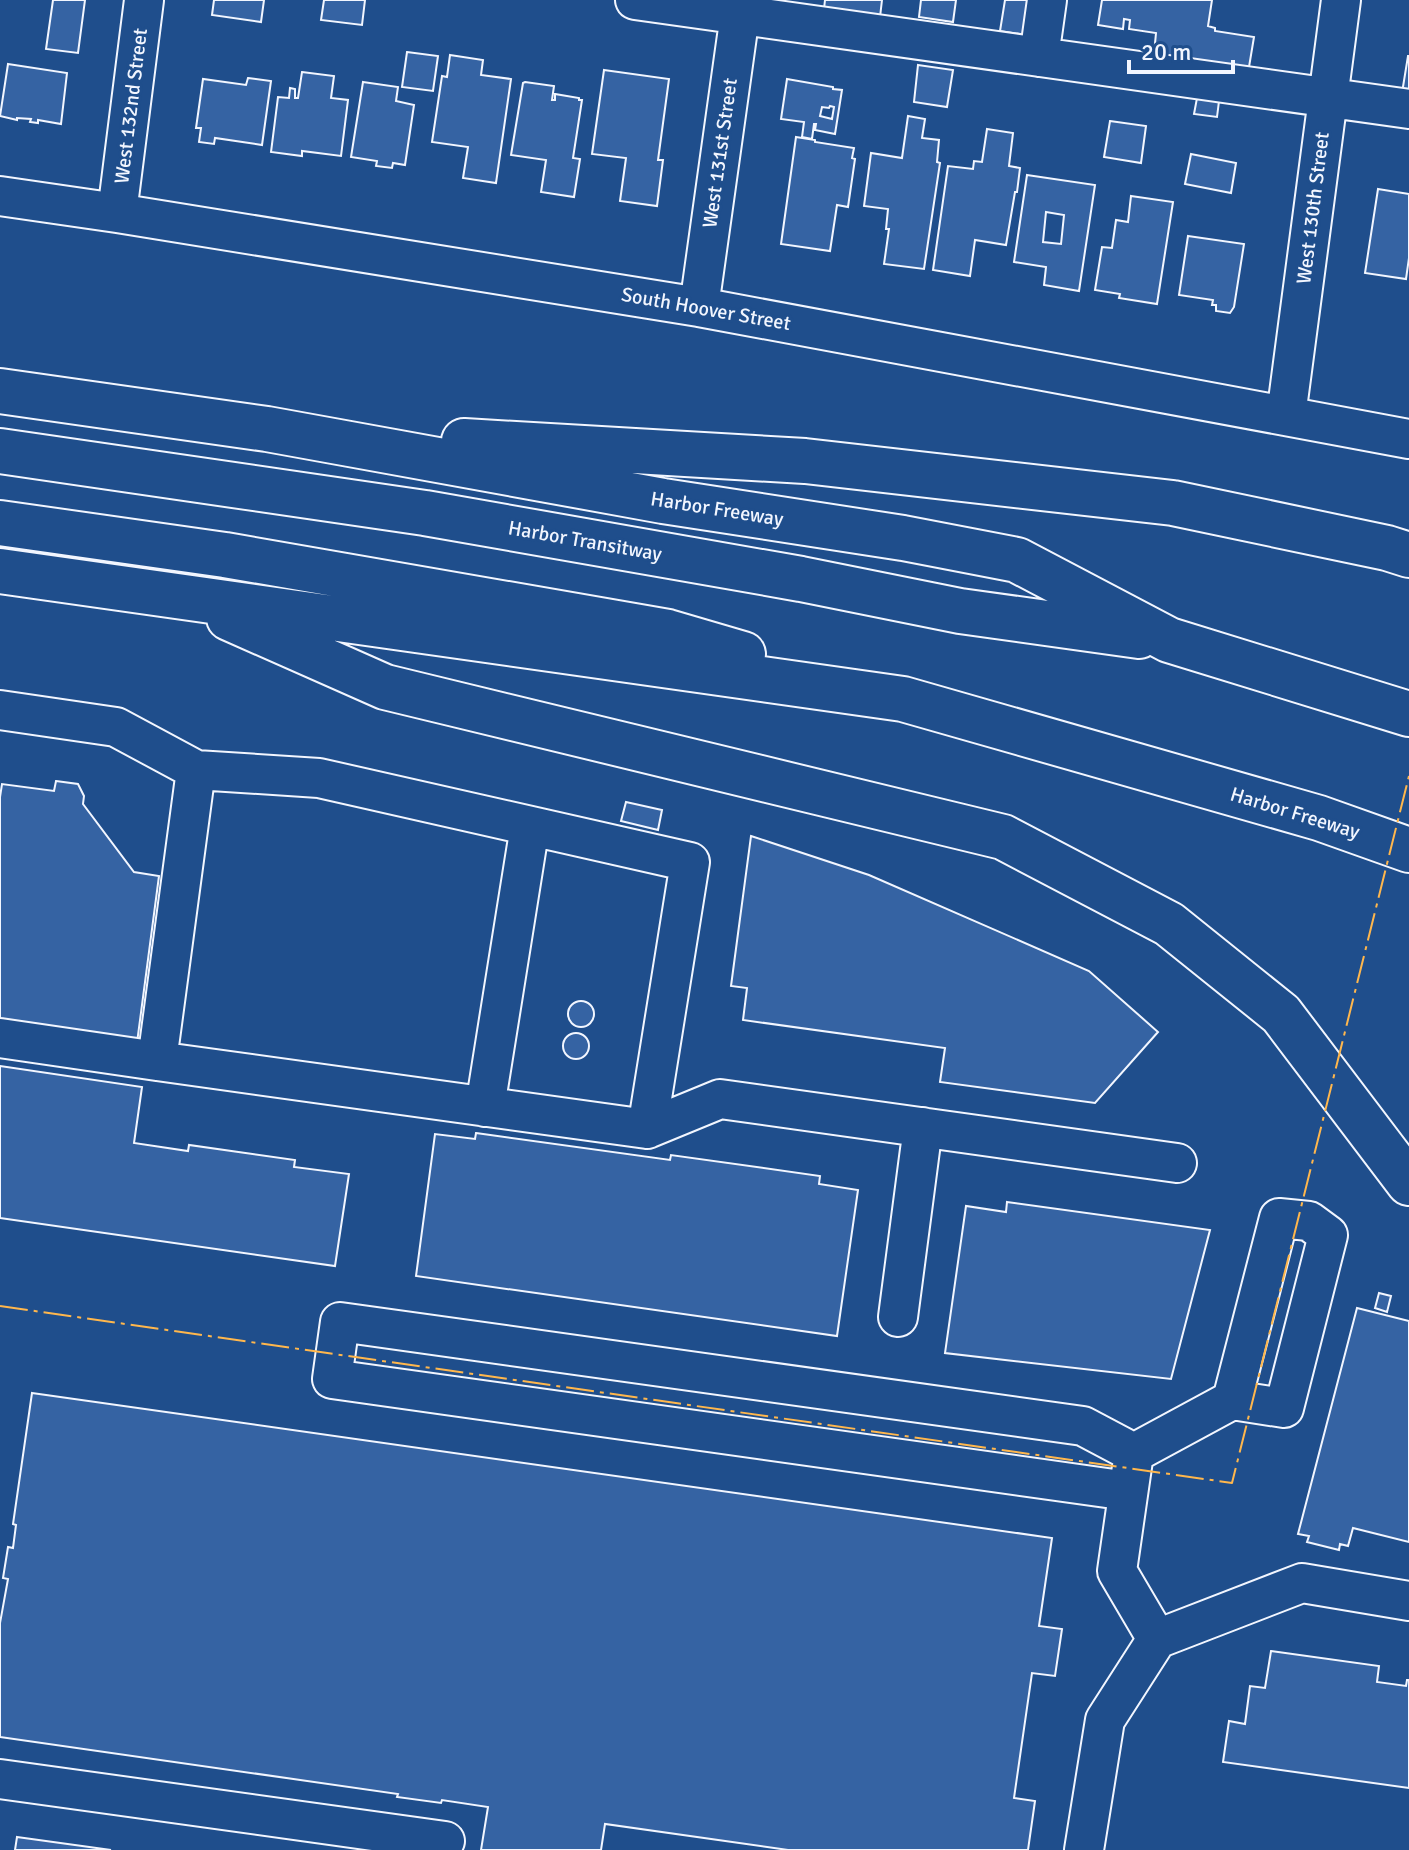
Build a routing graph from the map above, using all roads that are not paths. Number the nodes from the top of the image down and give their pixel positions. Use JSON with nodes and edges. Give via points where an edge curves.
{"nodes":[{"id":1,"x":144,"y":0,"type":"edge"},
{"id":2,"x":635,"y":0,"type":"edge"},
{"id":3,"x":1047,"y":0,"type":"edge"},
{"id":4,"x":1341,"y":0,"type":"edge"},
{"id":5,"x":741,"y":7,"type":"edge"},
{"id":6,"x":1039,"y":57,"type":"junction"},
{"id":7,"x":1327,"y":97,"type":"junction"},
{"id":8,"x":1409,"y":109,"type":"edge"},
{"id":9,"x":0,"y":196,"type":"edge"},
{"id":10,"x":117,"y":213,"type":"junction"},
{"id":11,"x":699,"y":307,"type":"junction"},
{"id":12,"x":0,"y":391,"type":"edge"},
{"id":13,"x":1286,"y":416,"type":"junction"},
{"id":14,"x":267,"y":429,"type":"junction"},
{"id":15,"x":1409,"y":439,"type":"edge"},
{"id":16,"x":0,"y":451,"type":"edge"},
{"id":17,"x":0,"y":523,"type":"edge"},
{"id":18,"x":1409,"y":555,"type":"edge"},
{"id":19,"x":0,"y":571,"type":"edge"},
{"id":20,"x":179,"y":596,"type":"junction"},
{"id":21,"x":1169,"y":640,"type":"junction"},
{"id":22,"x":903,"y":699,"type":"junction"},
{"id":23,"x":0,"y":710,"type":"edge"},
{"id":24,"x":1409,"y":714,"type":"edge"},
{"id":25,"x":196,"y":770,"type":"junction"},
{"id":26,"x":530,"y":826,"type":"junction"},
{"id":27,"x":1409,"y":850,"type":"edge"},
{"id":28,"x":0,"y":1038,"type":"edge"},
{"id":29,"x":157,"y":1061,"type":"junction"},
{"id":30,"x":485,"y":1107,"type":"junction"},
{"id":31,"x":923,"y":1127,"type":"junction"},
{"id":32,"x":647,"y":1129,"type":"junction"},
{"id":33,"x":1177,"y":1163,"type":"dead end"},
{"id":34,"x":1409,"y":1183,"type":"edge"},
{"id":35,"x":898,"y":1317,"type":"dead end"},
{"id":36,"x":1232,"y":1400,"type":"dead end"},
{"id":37,"x":1134,"y":1453,"type":"junction"},
{"id":38,"x":1128,"y":1491,"type":"junction"},
{"id":39,"x":1409,"y":1601,"type":"edge"},
{"id":40,"x":1157,"y":1639,"type":"junction"},
{"id":41,"x":0,"y":1779,"type":"edge"},
{"id":42,"x":445,"y":1841,"type":"dead end"},
{"id":43,"x":1084,"y":1850,"type":"edge"}],
"edges":[{"from":1,"to":10,"type":"street","name":"West 132nd Street"},
{"from":2,"to":5,"type":"street"},
{"from":3,"to":6,"type":"street"},
{"from":4,"to":7,"type":"street","name":"West 130th Street"},
{"from":5,"to":6,"type":"street"},
{"from":5,"to":11,"type":"street","name":"West 131st Street"},
{"from":6,"to":7,"type":"street"},
{"from":7,"to":8,"type":"street"},
{"from":7,"to":13,"type":"street","name":"West 130th Street"},
{"from":9,"to":10,"type":"street","name":"South Hoover Street"},
{"from":10,"to":11,"type":"street","name":"South Hoover Street"},
{"from":11,"to":13,"type":"street","name":"South Hoover Street"},
{"from":12,"to":14,"type":"highway","name":"Harbor Freeway"},
{"from":13,"to":15,"type":"street","name":"South Hoover Street"},
{"from":14,"to":18,"type":"highway","via":[[836,465],[1173,503]]},
{"from":14,"to":21,"type":"highway","name":"Harbor Freeway","via":[[1017,560]]},
{"from":16,"to":21,"type":"highway","name":"Harbor Transitway","via":[[425,513],[960,611]]},
{"from":17,"to":22,"type":"highway","via":[[225,555],[668,632]]},
{"from":19,"to":20,"type":"highway","name":"Harbor Freeway"},
{"from":20,"to":22,"type":"highway","name":"Harbor Freeway"},
{"from":20,"to":34,"type":"highway","via":[[385,687],[1003,837],[1169,924],[1281,1014]]},
{"from":21,"to":24,"type":"highway","name":"Harbor Freeway"},
{"from":22,"to":27,"type":"highway","name":"Harbor Freeway","via":[[1319,818]]},
{"from":23,"to":25,"type":"street","via":[[116,727]]},
{"from":25,"to":26,"type":"street","via":[[319,778]]},
{"from":25,"to":29,"type":"street"},
{"from":26,"to":30,"type":"street"},
{"from":26,"to":32,"type":"street","via":[[690,862]]},
{"from":28,"to":29,"type":"street"},
{"from":29,"to":30,"type":"street"},
{"from":30,"to":32,"type":"street"},
{"from":31,"to":32,"type":"street","via":[[720,1099]]},
{"from":31,"to":33,"type":"street"},
{"from":31,"to":35,"type":"street"},
{"from":36,"to":37,"type":"street"},
{"from":37,"to":38,"type":"street"},
{"from":37,"to":38,"type":"street","via":[[1083,1426],[340,1322],[332,1379]]},
{"from":38,"to":40,"type":"street","via":[[1117,1571]]},
{"from":39,"to":40,"type":"street","via":[[1302,1583]]},
{"from":40,"to":43,"type":"street","via":[[1105,1720]]},
{"from":41,"to":42,"type":"street"}]}
